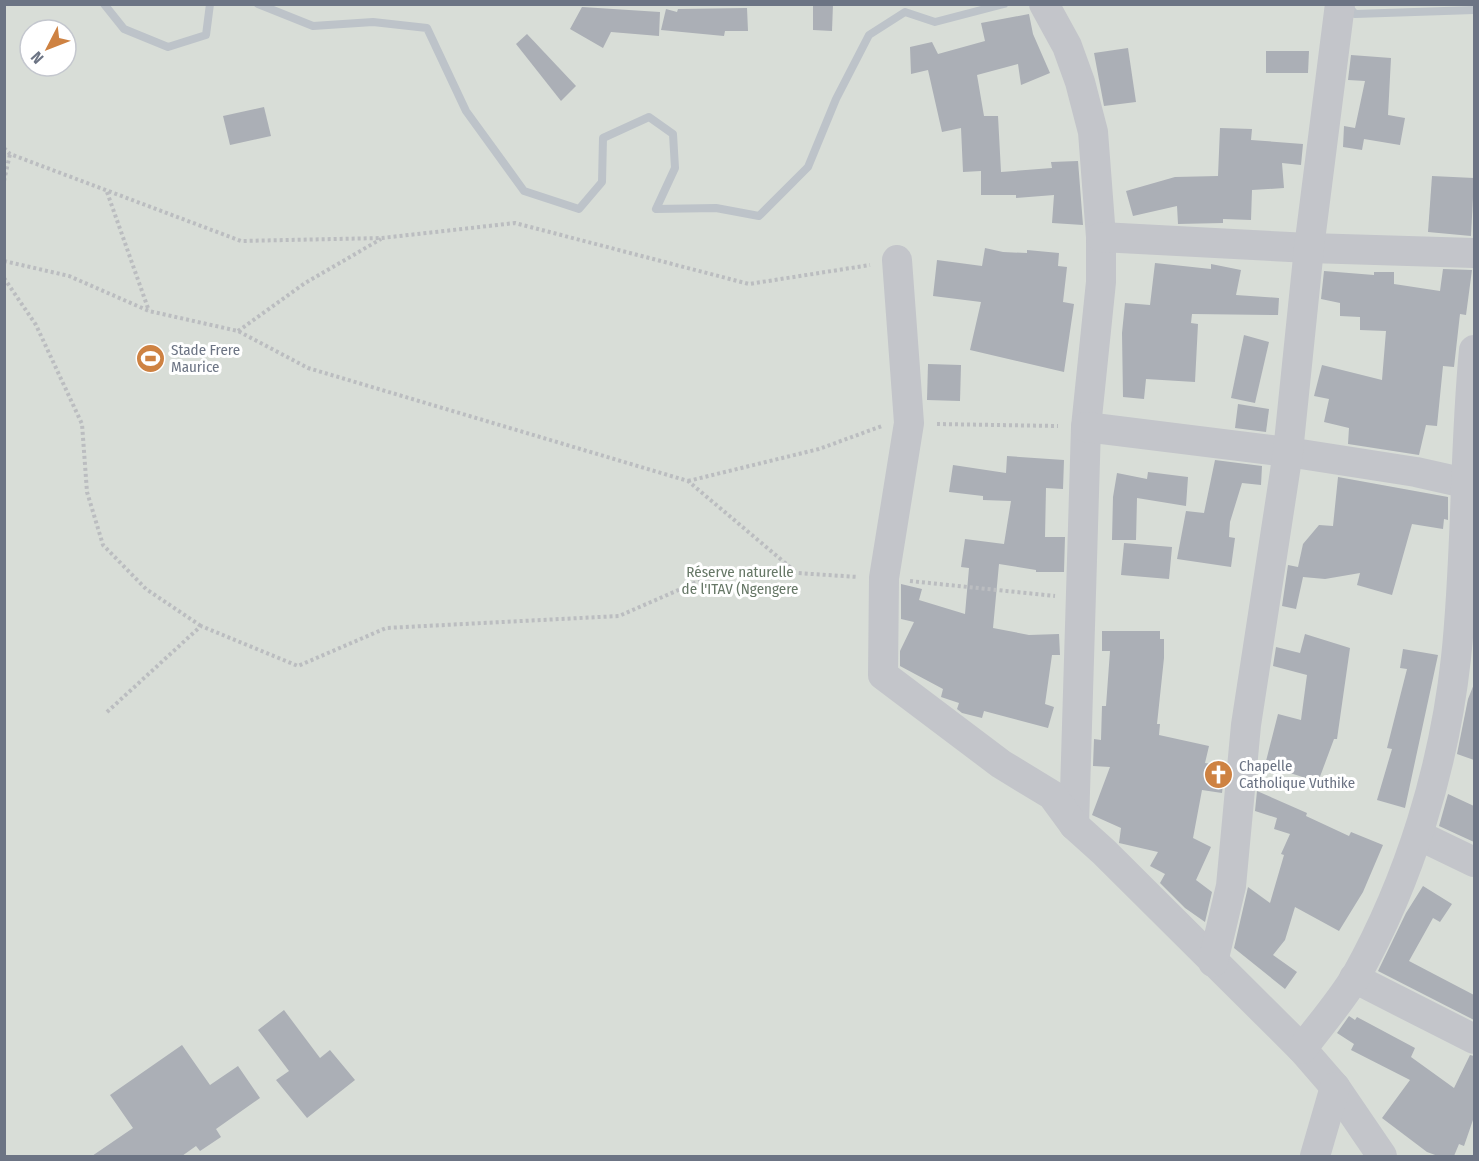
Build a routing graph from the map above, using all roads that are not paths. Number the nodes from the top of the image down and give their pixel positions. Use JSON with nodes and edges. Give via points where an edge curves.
{"nodes":[{"id":1,"x":1340,"y":8,"type":"edge"},
{"id":2,"x":1046,"y":9,"type":"edge"},
{"id":3,"x":1101,"y":237,"type":"junction"},
{"id":4,"x":1309,"y":248,"type":"junction"},
{"id":5,"x":1474,"y":253,"type":"edge"},
{"id":6,"x":897,"y":261,"type":"road end"},
{"id":7,"x":1474,"y":350,"type":"edge"},
{"id":8,"x":1086,"y":427,"type":"junction"},
{"id":9,"x":1288,"y":452,"type":"junction"},
{"id":10,"x":1470,"y":484,"type":"edge"},
{"id":11,"x":1074,"y":825,"type":"junction"},
{"id":12,"x":1418,"y":835,"type":"junction"},
{"id":13,"x":1474,"y":862,"type":"edge"},
{"id":14,"x":1213,"y":962,"type":"junction"},
{"id":15,"x":1354,"y":978,"type":"junction"},
{"id":16,"x":1474,"y":1039,"type":"edge"},
{"id":17,"x":1302,"y":1049,"type":"junction"},
{"id":18,"x":1335,"y":1087,"type":"junction"},
{"id":19,"x":1315,"y":1156,"type":"edge"},
{"id":20,"x":1382,"y":1156,"type":"edge"}],
"edges":[{"from":1,"to":4,"type":"street"},
{"from":2,"to":3,"type":"street","via":[[1066,45],[1093,132]]},
{"from":3,"to":4,"type":"street"},
{"from":3,"to":8,"type":"street","via":[[1101,282]]},
{"from":4,"to":5,"type":"street"},
{"from":4,"to":9,"type":"street"},
{"from":6,"to":11,"type":"street","via":[[909,423],[884,578],[883,675],[1001,764],[1052,795]]},
{"from":7,"to":10,"type":"street","via":[[1467,419]]},
{"from":8,"to":9,"type":"street"},
{"from":8,"to":11,"type":"street"},
{"from":9,"to":10,"type":"street"},
{"from":9,"to":14,"type":"street","via":[[1246,725],[1231,886]]},
{"from":10,"to":12,"type":"street","via":[[1456,658],[1440,756]]},
{"from":11,"to":14,"type":"street"},
{"from":12,"to":13,"type":"street"},
{"from":12,"to":15,"type":"street","via":[[1387,915]]},
{"from":14,"to":17,"type":"street"},
{"from":15,"to":16,"type":"street"},
{"from":15,"to":17,"type":"street"},
{"from":17,"to":18,"type":"street"},
{"from":18,"to":19,"type":"street"},
{"from":18,"to":20,"type":"street"}]}
